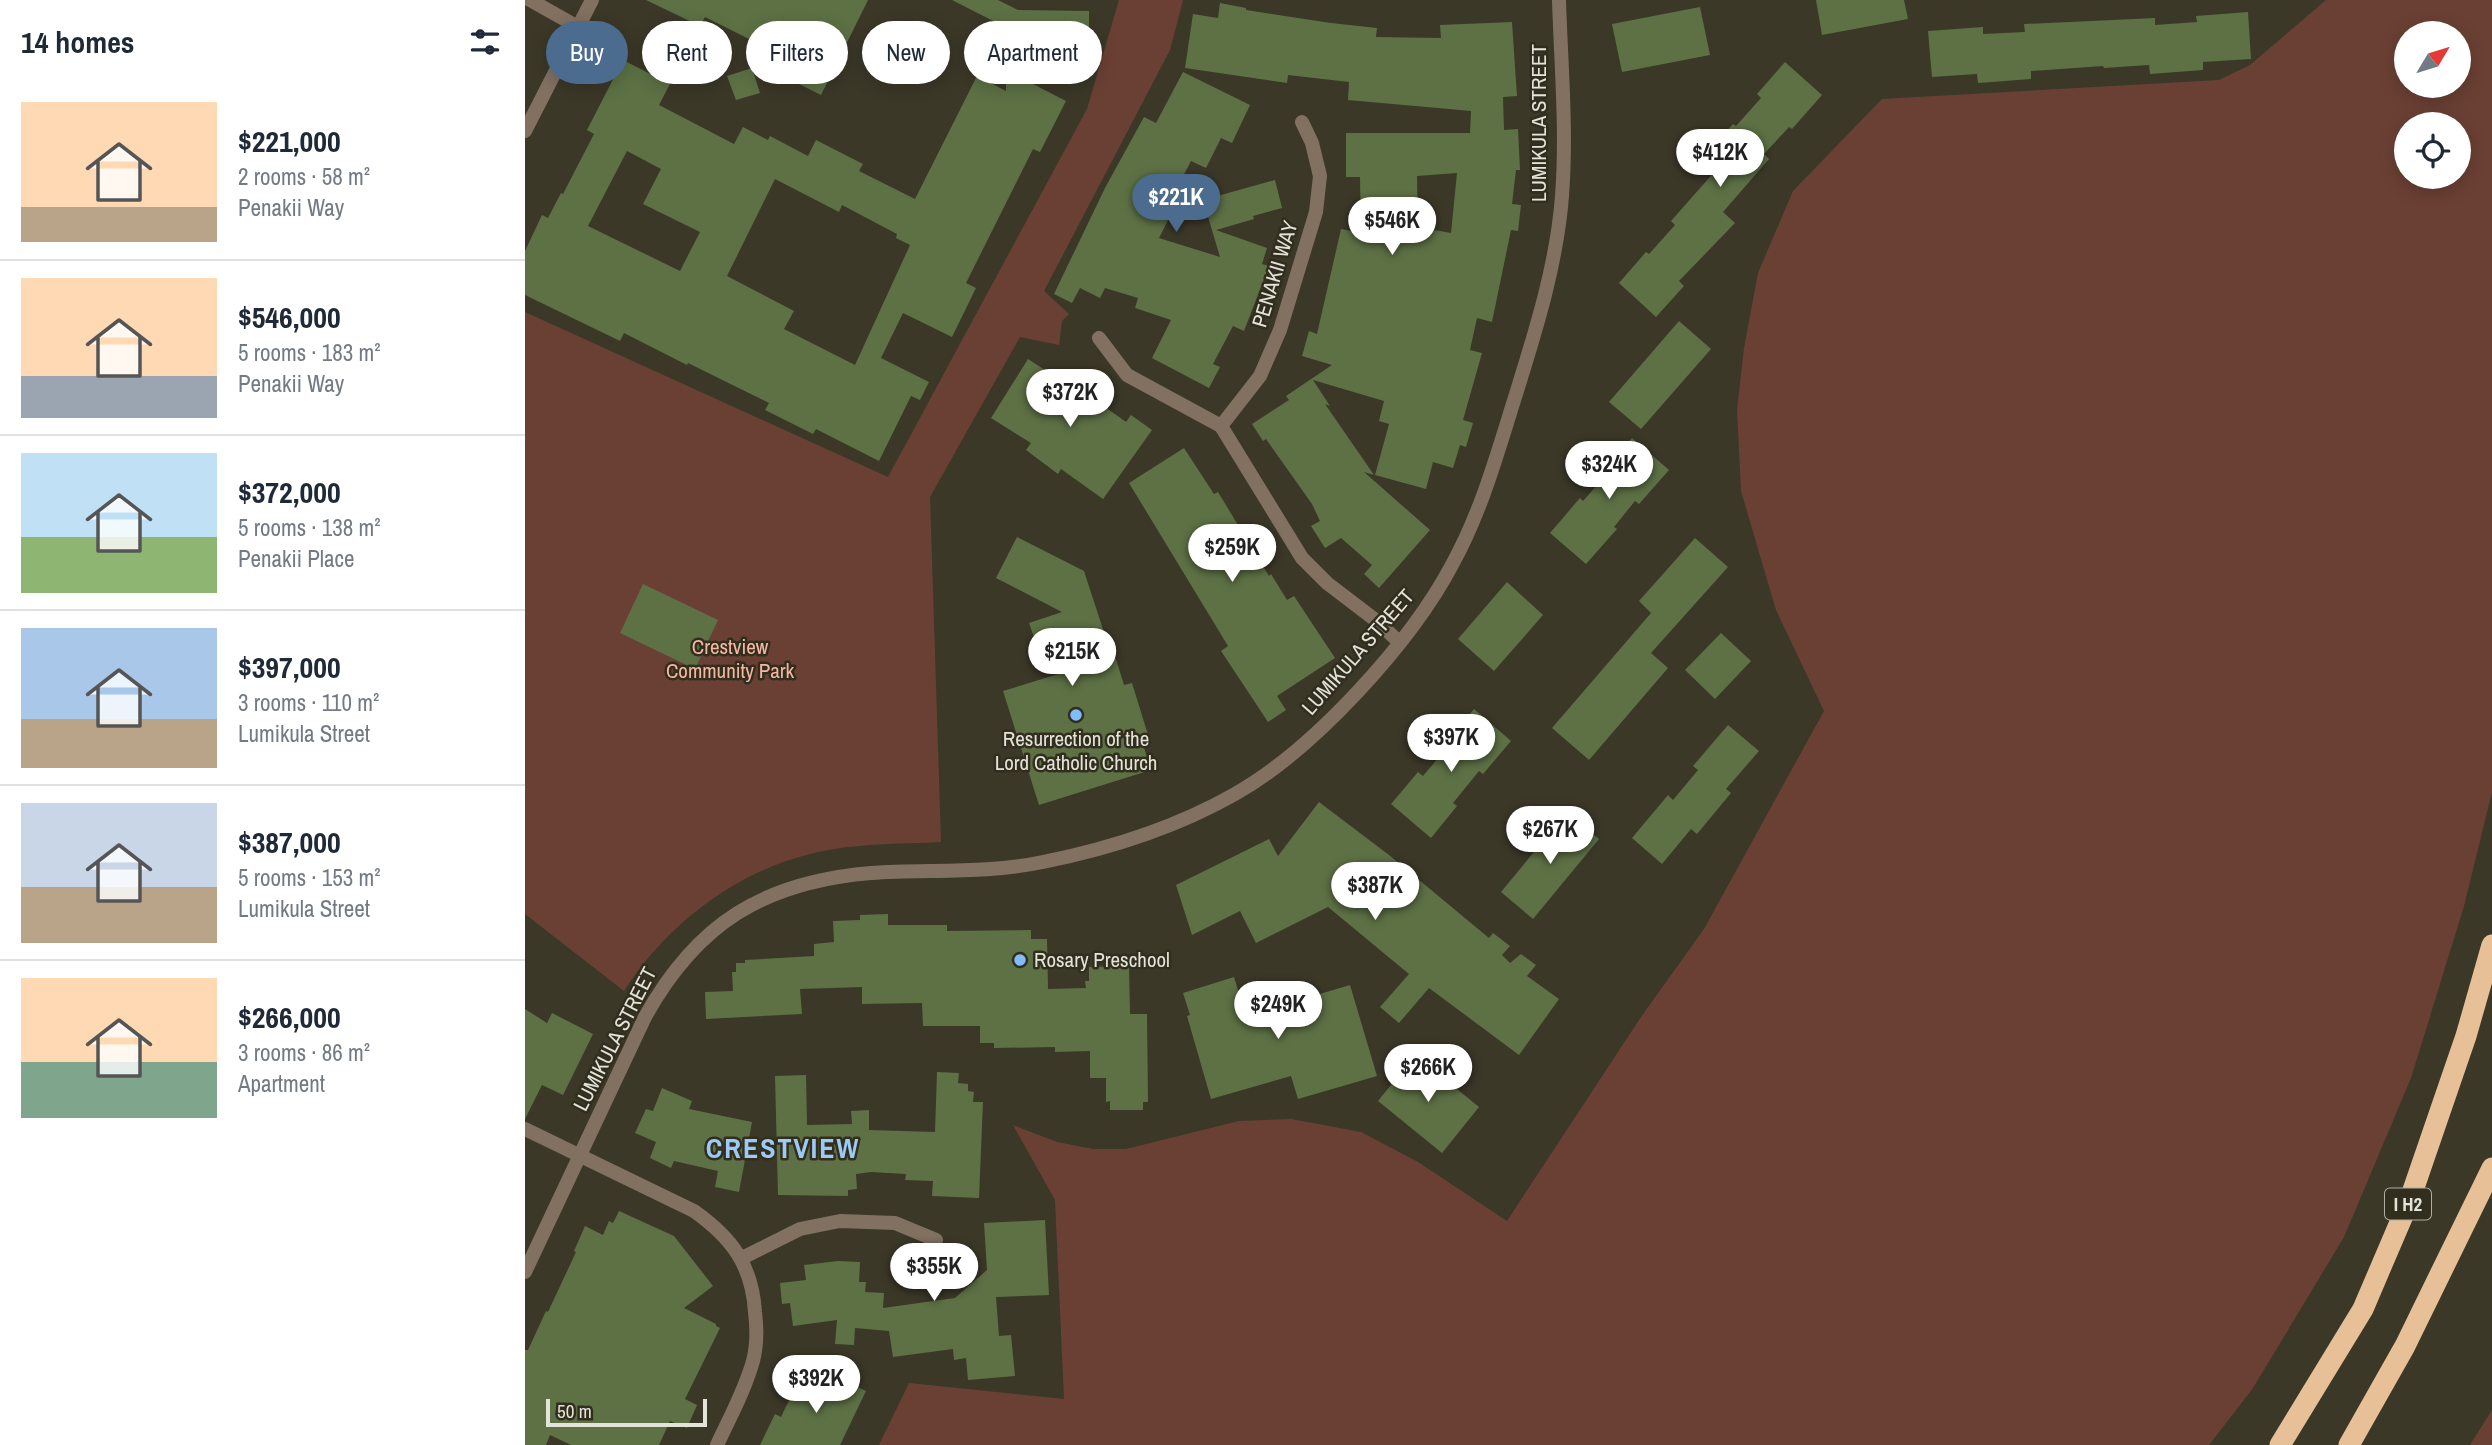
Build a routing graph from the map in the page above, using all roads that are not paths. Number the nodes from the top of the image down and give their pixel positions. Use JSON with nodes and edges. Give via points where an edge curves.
{"nodes":[{"id":1,"x":530,"y":0,"type":"edge"},
{"id":2,"x":593,"y":0,"type":"edge"},
{"id":3,"x":1559,"y":0,"type":"edge"},
{"id":4,"x":567,"y":21,"type":"edge"},
{"id":5,"x":581,"y":21,"type":"edge"},
{"id":6,"x":549,"y":84,"type":"edge"},
{"id":7,"x":1302,"y":122,"type":"dead end"},
{"id":8,"x":525,"y":131,"type":"edge"},
{"id":9,"x":1099,"y":338,"type":"dead end"},
{"id":10,"x":1221,"y":426,"type":"junction"},
{"id":11,"x":1399,"y":642,"type":"junction"},
{"id":12,"x":2492,"y":944,"type":"edge"},
{"id":13,"x":525,"y":1129,"type":"edge"},
{"id":14,"x":580,"y":1156,"type":"junction"},
{"id":15,"x":2492,"y":1168,"type":"edge"},
{"id":16,"x":936,"y":1240,"type":"dead end"},
{"id":17,"x":742,"y":1258,"type":"junction"},
{"id":18,"x":525,"y":1272,"type":"edge"},
{"id":19,"x":717,"y":1445,"type":"edge"},
{"id":20,"x":2280,"y":1445,"type":"edge"},
{"id":21,"x":2349,"y":1445,"type":"edge"}],
"edges":[{"from":1,"to":4,"type":"street"},
{"from":2,"to":5,"type":"street"},
{"from":3,"to":11,"type":"street","name":"LUMIKULA STREET","via":[[1562,196],[1545,291],[1472,525],[1434,596]]},
{"from":6,"to":8,"type":"street"},
{"from":7,"to":10,"type":"street","name":"PENAKII WAY","via":[[1320,176],[1316,212],[1280,330],[1260,376]]},
{"from":9,"to":10,"type":"street","via":[[1127,375]]},
{"from":10,"to":11,"type":"street","via":[[1302,558]]},
{"from":11,"to":14,"type":"street","name":"LUMIKULA STREET","via":[[1335,716],[1269,771],[1193,814],[1103,847],[1043,862],[987,870],[826,879],[781,891],[746,908],[708,934],[661,988]]},
{"from":12,"to":20,"type":"highway","number":"I H2","via":[[2410,1199],[2363,1309]]},
{"from":13,"to":14,"type":"street"},
{"from":14,"to":17,"type":"street","via":[[694,1211],[716,1227]]},
{"from":14,"to":18,"type":"street","name":"LUMIKULA STREET"},
{"from":15,"to":21,"type":"highway","via":[[2405,1346]]},
{"from":16,"to":17,"type":"street","via":[[895,1223],[840,1221],[800,1228]]},
{"from":17,"to":19,"type":"street","via":[[754,1289],[754,1357]]}]}
